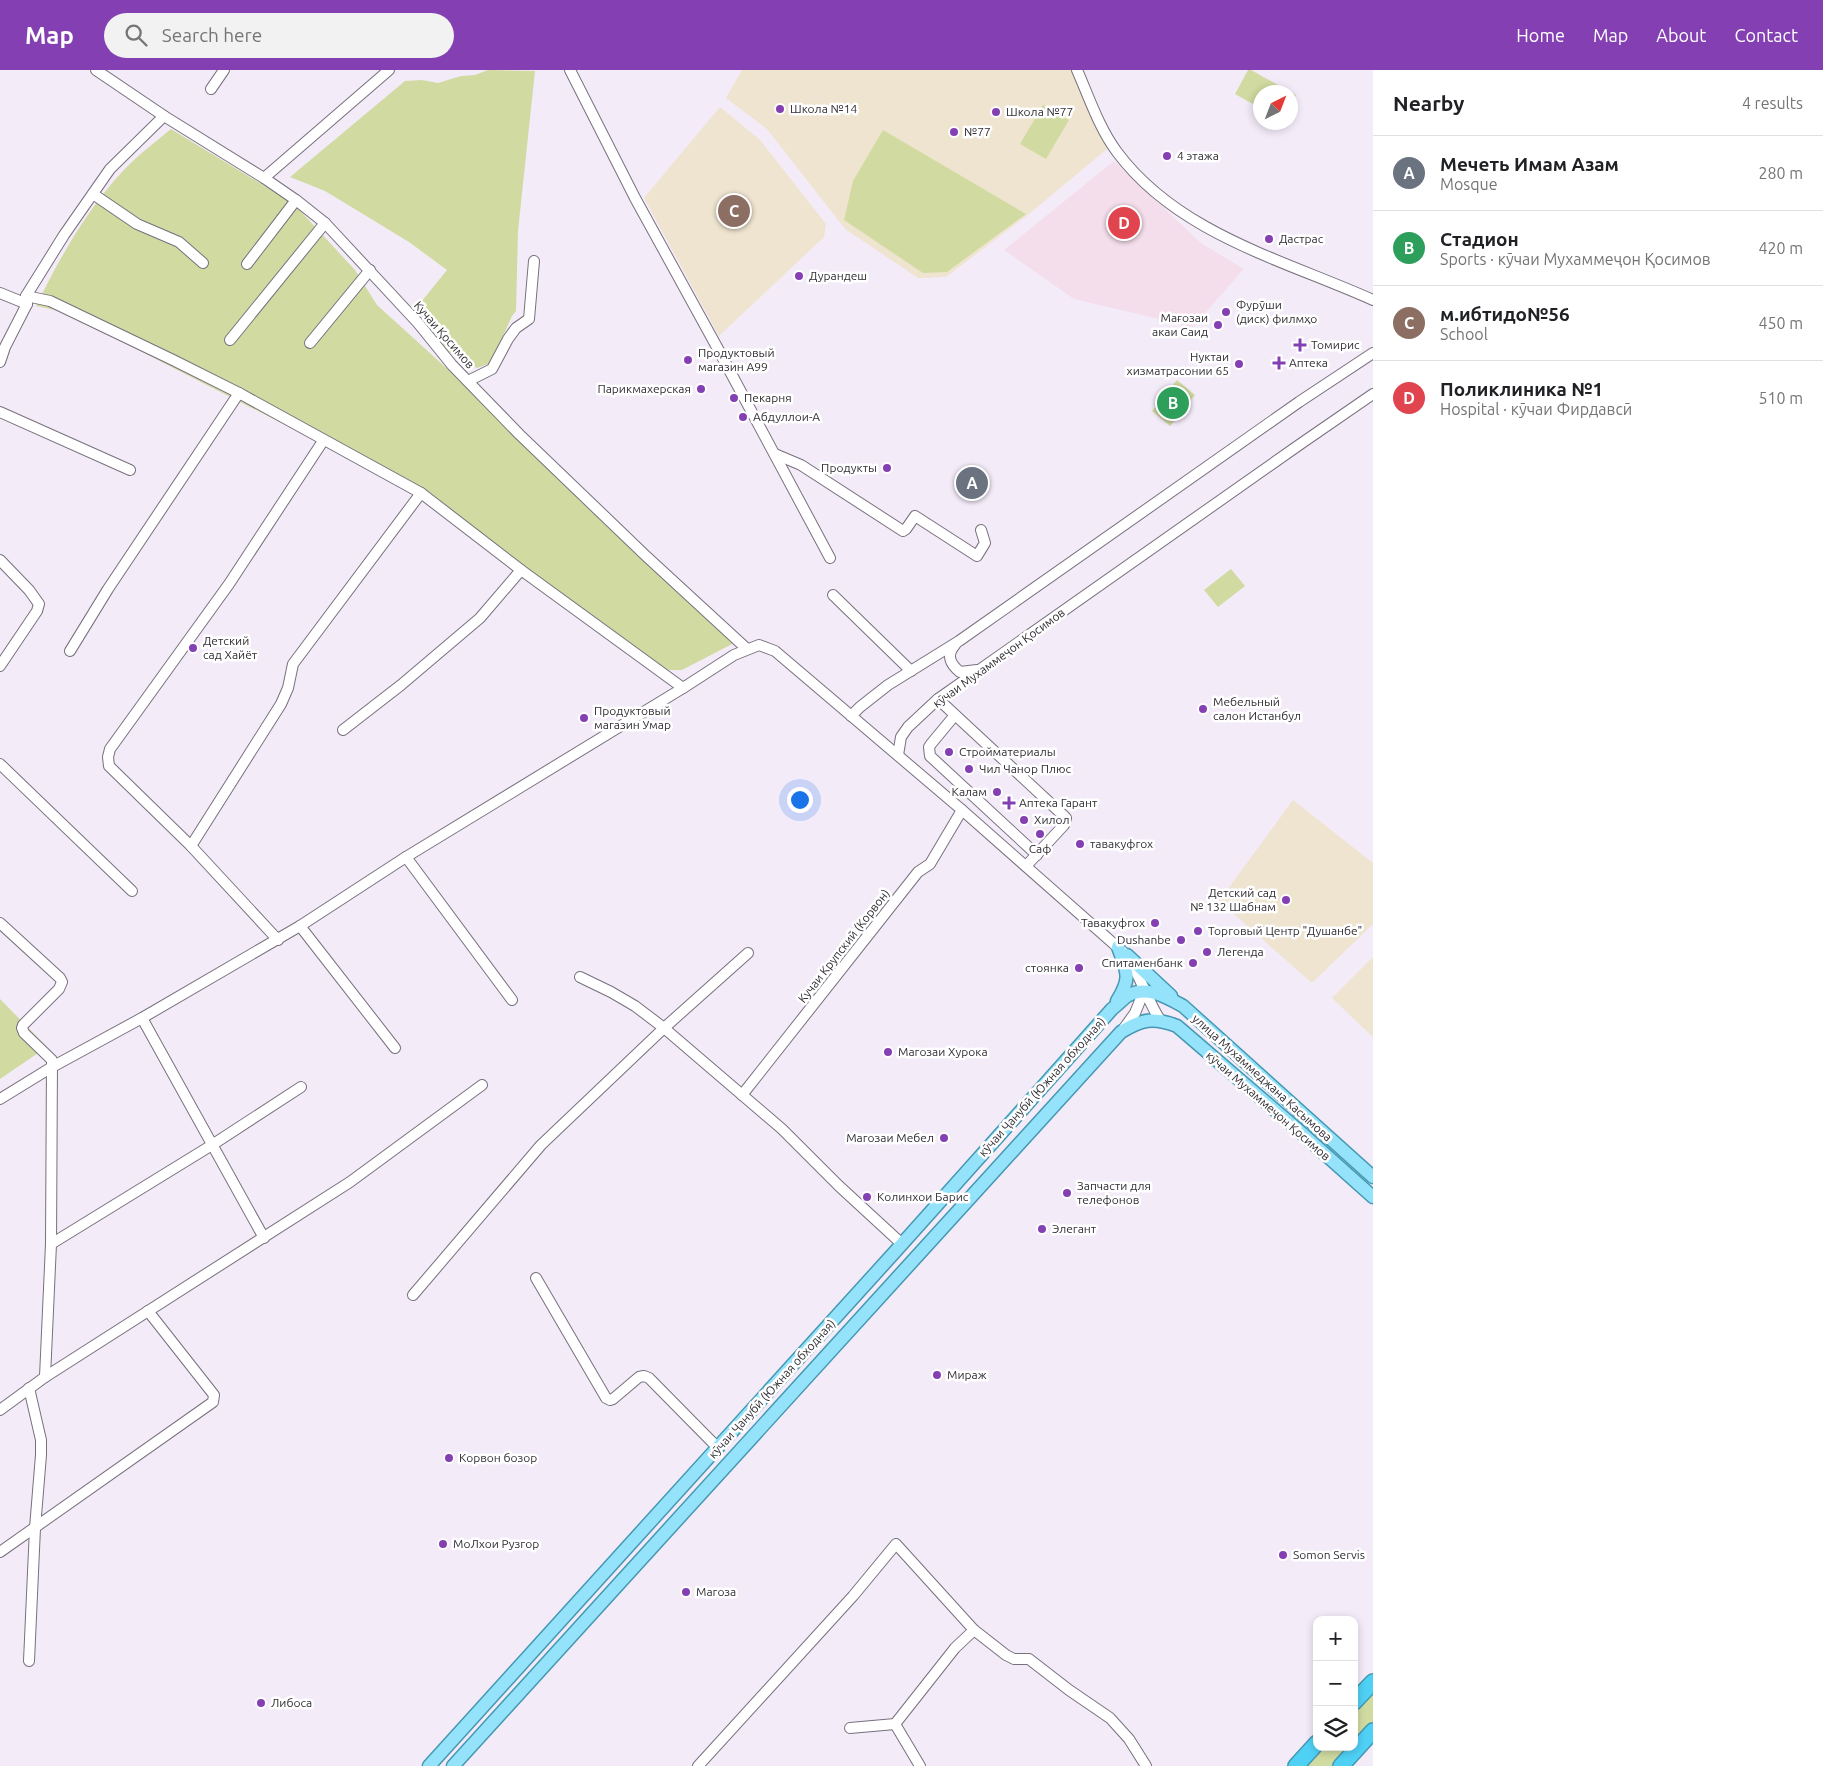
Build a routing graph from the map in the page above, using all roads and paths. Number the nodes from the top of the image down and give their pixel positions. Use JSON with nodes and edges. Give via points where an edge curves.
{"nodes":[{"id":1,"x":96,"y":70,"type":"edge"},
{"id":2,"x":224,"y":70,"type":"edge"},
{"id":3,"x":389,"y":70,"type":"edge"},
{"id":4,"x":1077,"y":70,"type":"edge"},
{"id":5,"x":572,"y":71,"type":"edge"},
{"id":6,"x":211,"y":89,"type":"dead end"},
{"id":7,"x":164,"y":116,"type":"junction"},
{"id":8,"x":264,"y":178,"type":"junction"},
{"id":9,"x":93,"y":194,"type":"junction"},
{"id":10,"x":296,"y":200,"type":"junction"},
{"id":11,"x":325,"y":222,"type":"junction"},
{"id":12,"x":534,"y":261,"type":"dead end"},
{"id":13,"x":203,"y":263,"type":"dead end"},
{"id":14,"x":247,"y":264,"type":"dead end"},
{"id":15,"x":370,"y":270,"type":"junction"},
{"id":16,"x":0,"y":293,"type":"edge"},
{"id":17,"x":27,"y":300,"type":"junction"},
{"id":18,"x":1373,"y":300,"type":"edge"},
{"id":19,"x":230,"y":340,"type":"dead end"},
{"id":20,"x":310,"y":343,"type":"dead end"},
{"id":21,"x":1373,"y":352,"type":"edge"},
{"id":22,"x":1360,"y":360,"type":"junction"},
{"id":23,"x":1373,"y":360,"type":"edge"},
{"id":24,"x":0,"y":362,"type":"edge"},
{"id":25,"x":468,"y":381,"type":"junction"},
{"id":26,"x":239,"y":393,"type":"junction"},
{"id":27,"x":1373,"y":394,"type":"edge"},
{"id":28,"x":0,"y":412,"type":"edge"},
{"id":29,"x":323,"y":441,"type":"junction"},
{"id":30,"x":775,"y":454,"type":"junction"},
{"id":31,"x":130,"y":470,"type":"dead end"},
{"id":32,"x":421,"y":493,"type":"junction"},
{"id":33,"x":981,"y":530,"type":"dead end"},
{"id":34,"x":830,"y":558,"type":"dead end"},
{"id":35,"x":0,"y":560,"type":"edge"},
{"id":36,"x":521,"y":570,"type":"junction"},
{"id":37,"x":833,"y":595,"type":"dead end"},
{"id":38,"x":960,"y":641,"type":"junction"},
{"id":39,"x":747,"y":650,"type":"junction"},
{"id":40,"x":70,"y":651,"type":"dead end"},
{"id":41,"x":0,"y":666,"type":"edge"},
{"id":42,"x":978,"y":670,"type":"junction"},
{"id":43,"x":911,"y":671,"type":"junction"},
{"id":44,"x":683,"y":688,"type":"junction"},
{"id":45,"x":938,"y":699,"type":"junction"},
{"id":46,"x":956,"y":715,"type":"junction"},
{"id":47,"x":851,"y":716,"type":"junction"},
{"id":48,"x":343,"y":730,"type":"dead end"},
{"id":49,"x":898,"y":755,"type":"junction"},
{"id":50,"x":0,"y":764,"type":"edge"},
{"id":51,"x":962,"y":810,"type":"junction"},
{"id":52,"x":191,"y":846,"type":"junction"},
{"id":53,"x":1037,"y":855,"type":"junction"},
{"id":54,"x":406,"y":857,"type":"junction"},
{"id":55,"x":1026,"y":866,"type":"junction"},
{"id":56,"x":132,"y":890,"type":"dead end"},
{"id":57,"x":0,"y":922,"type":"edge"},
{"id":58,"x":300,"y":926,"type":"junction"},
{"id":59,"x":278,"y":940,"type":"junction"},
{"id":60,"x":1122,"y":951,"type":"junction"},
{"id":61,"x":748,"y":953,"type":"dead end"},
{"id":62,"x":580,"y":977,"type":"dead end"},
{"id":63,"x":1144,"y":991,"type":"junction"},
{"id":64,"x":512,"y":1000,"type":"dead end"},
{"id":65,"x":1182,"y":1006,"type":"junction"},
{"id":66,"x":1112,"y":1009,"type":"junction"},
{"id":67,"x":142,"y":1018,"type":"junction"},
{"id":68,"x":1160,"y":1020,"type":"junction"},
{"id":69,"x":664,"y":1028,"type":"junction"},
{"id":70,"x":1121,"y":1032,"type":"junction"},
{"id":71,"x":396,"y":1048,"type":"dead end"},
{"id":72,"x":52,"y":1067,"type":"junction"},
{"id":73,"x":482,"y":1085,"type":"dead end"},
{"id":74,"x":301,"y":1087,"type":"dead end"},
{"id":75,"x":742,"y":1095,"type":"junction"},
{"id":76,"x":0,"y":1099,"type":"edge"},
{"id":77,"x":212,"y":1145,"type":"junction"},
{"id":78,"x":1373,"y":1178,"type":"edge"},
{"id":79,"x":1373,"y":1197,"type":"edge"},
{"id":80,"x":264,"y":1238,"type":"junction"},
{"id":81,"x":51,"y":1244,"type":"junction"},
{"id":82,"x":902,"y":1244,"type":"junction"},
{"id":83,"x":536,"y":1278,"type":"dead end"},
{"id":84,"x":412,"y":1296,"type":"dead end"},
{"id":85,"x":148,"y":1311,"type":"junction"},
{"id":86,"x":45,"y":1377,"type":"junction"},
{"id":87,"x":29,"y":1388,"type":"junction"},
{"id":88,"x":0,"y":1410,"type":"edge"},
{"id":89,"x":718,"y":1448,"type":"junction"},
{"id":90,"x":35,"y":1528,"type":"junction"},
{"id":91,"x":0,"y":1552,"type":"edge"},
{"id":92,"x":974,"y":1630,"type":"junction"},
{"id":93,"x":29,"y":1661,"type":"dead end"},
{"id":94,"x":1373,"y":1682,"type":"edge"},
{"id":95,"x":1358,"y":1698,"type":"edge"},
{"id":96,"x":895,"y":1724,"type":"junction"},
{"id":97,"x":850,"y":1728,"type":"dead end"},
{"id":98,"x":1373,"y":1731,"type":"edge"},
{"id":99,"x":1313,"y":1748,"type":"edge"},
{"id":100,"x":429,"y":1766,"type":"edge"},
{"id":101,"x":453,"y":1766,"type":"edge"},
{"id":102,"x":698,"y":1766,"type":"edge"},
{"id":103,"x":920,"y":1766,"type":"edge"},
{"id":104,"x":1146,"y":1766,"type":"edge"},
{"id":105,"x":1296,"y":1766,"type":"edge"},
{"id":106,"x":1341,"y":1766,"type":"edge"}],
"edges":[{"from":1,"to":7,"type":"street","name":"Кучаи Қосимов"},
{"from":2,"to":6,"type":"street"},
{"from":3,"to":8,"type":"street"},
{"from":4,"to":18,"type":"street","via":[[1116,150],[1161,197],[1244,248]]},
{"from":5,"to":30,"type":"street","via":[[634,198]]},
{"from":7,"to":8,"type":"street","name":"Кучаи Қосимов"},
{"from":7,"to":9,"type":"street","via":[[110,169]]},
{"from":8,"to":10,"type":"street","name":"Кучаи Қосимов"},
{"from":9,"to":13,"type":"street","via":[[137,224],[179,242]]},
{"from":9,"to":17,"type":"street","via":[[64,235]]},
{"from":10,"to":11,"type":"street","name":"Кучаи Қосимов"},
{"from":10,"to":14,"type":"street"},
{"from":11,"to":15,"type":"street","name":"Кучаи Қосимов"},
{"from":11,"to":19,"type":"street"},
{"from":12,"to":25,"type":"street","via":[[529,319],[516,328],[492,369]]},
{"from":15,"to":20,"type":"street"},
{"from":15,"to":25,"type":"street","name":"Кучаи Қосимов"},
{"from":16,"to":17,"type":"street"},
{"from":17,"to":24,"type":"street"},
{"from":17,"to":26,"type":"street","via":[[50,301]]},
{"from":21,"to":22,"type":"street"},
{"from":22,"to":23,"type":"street"},
{"from":22,"to":38,"type":"street"},
{"from":25,"to":39,"type":"street","name":"Кучаи Қосимов","via":[[519,434]]},
{"from":26,"to":29,"type":"street"},
{"from":26,"to":40,"type":"street"},
{"from":27,"to":42,"type":"street","name":"кӯчаи Мухаммеҷон Қосимов"},
{"from":28,"to":31,"type":"street"},
{"from":29,"to":32,"type":"street"},
{"from":29,"to":52,"type":"street","via":[[229,584],[110,750],[110,766]]},
{"from":30,"to":33,"type":"street","via":[[801,465],[903,530],[915,516],[977,556],[984,543]]},
{"from":30,"to":34,"type":"street"},
{"from":32,"to":36,"type":"street"},
{"from":32,"to":52,"type":"street","via":[[296,659],[281,704]]},
{"from":35,"to":41,"type":"street","via":[[30,590],[39,604]]},
{"from":36,"to":44,"type":"street"},
{"from":36,"to":48,"type":"street","via":[[480,618]]},
{"from":37,"to":43,"type":"street"},
{"from":38,"to":42,"type":"street","via":[[952,648],[949,657],[952,665],[960,672]]},
{"from":38,"to":43,"type":"street"},
{"from":39,"to":44,"type":"street"},
{"from":39,"to":47,"type":"street","via":[[759,645],[775,651]]},
{"from":42,"to":45,"type":"street","name":"кӯчаи Мухаммеҷон Қосимов"},
{"from":43,"to":47,"type":"street"},
{"from":44,"to":54,"type":"street"},
{"from":45,"to":46,"type":"street"},
{"from":45,"to":49,"type":"street","name":"кӯчаи Мухаммеҷон Қосимов","via":[[901,737]]},
{"from":46,"to":53,"type":"street","via":[[931,744],[930,756]]},
{"from":46,"to":53,"type":"street","via":[[1066,818],[1064,825]]},
{"from":47,"to":49,"type":"street"},
{"from":49,"to":51,"type":"street"},
{"from":50,"to":56,"type":"street"},
{"from":51,"to":55,"type":"street"},
{"from":51,"to":75,"type":"street","name":"Кучаи Крупский (Корвон)","via":[[930,864],[918,872]]},
{"from":52,"to":59,"type":"street"},
{"from":53,"to":55,"type":"street"},
{"from":54,"to":58,"type":"street"},
{"from":54,"to":64,"type":"street"},
{"from":55,"to":60,"type":"street"},
{"from":57,"to":72,"type":"street","via":[[62,982],[22,1028],[52,1060]]},
{"from":58,"to":59,"type":"street"},
{"from":58,"to":71,"type":"street"},
{"from":59,"to":67,"type":"street"},
{"from":60,"to":63,"type":"street","via":[[1138,974]]},
{"from":60,"to":65,"type":"main road"},
{"from":60,"to":66,"type":"main road","via":[[1127,971],[1126,986]]},
{"from":61,"to":69,"type":"street"},
{"from":62,"to":69,"type":"street","via":[[627,1001]]},
{"from":63,"to":65,"type":"main road","name":"улица Мухаммеджана Касымова","via":[[1163,995]]},
{"from":63,"to":66,"type":"main road","via":[[1127,996]]},
{"from":63,"to":68,"type":"street"},
{"from":63,"to":70,"type":"street","via":[[1135,1013]]},
{"from":65,"to":78,"type":"main road","name":"улица Мухаммеджана Касымова"},
{"from":66,"to":82,"type":"main road","name":"кӯчаи Ҷанубӣ (Южная обходная)"},
{"from":67,"to":72,"type":"street"},
{"from":67,"to":77,"type":"street"},
{"from":68,"to":70,"type":"main road","via":[[1136,1023]]},
{"from":68,"to":79,"type":"main road","name":"кӯчаи Мухаммеҷон Қосимов","via":[[1177,1026]]},
{"from":69,"to":75,"type":"street"},
{"from":69,"to":84,"type":"street","via":[[541,1145]]},
{"from":70,"to":101,"type":"main road","name":"кӯчаи Ҷанубӣ (Южная обходная)"},
{"from":72,"to":76,"type":"street"},
{"from":72,"to":81,"type":"street"},
{"from":73,"to":80,"type":"street","via":[[350,1182]]},
{"from":74,"to":77,"type":"street"},
{"from":75,"to":82,"type":"street"},
{"from":77,"to":80,"type":"street"},
{"from":77,"to":81,"type":"street"},
{"from":80,"to":85,"type":"street"},
{"from":81,"to":86,"type":"street"},
{"from":82,"to":89,"type":"main road","name":"кӯчаи Ҷанубӣ (Южная обходная)"},
{"from":83,"to":89,"type":"street","via":[[606,1398],[613,1399],[639,1378],[649,1378]]},
{"from":85,"to":86,"type":"street"},
{"from":85,"to":90,"type":"street","via":[[214,1395],[213,1402]]},
{"from":86,"to":87,"type":"street"},
{"from":87,"to":88,"type":"street"},
{"from":87,"to":90,"type":"street","via":[[41,1440]]},
{"from":89,"to":100,"type":"main road","name":"кӯчаи Ҷанубӣ (Южная обходная)"},
{"from":90,"to":91,"type":"street"},
{"from":90,"to":93,"type":"street"},
{"from":92,"to":96,"type":"street","via":[[955,1648]]},
{"from":92,"to":102,"type":"street","via":[[896,1544],[853,1596]]},
{"from":92,"to":104,"type":"street","via":[[1014,1659],[1029,1659],[1110,1718],[1129,1739]]},
{"from":94,"to":95,"type":"highway"},
{"from":96,"to":97,"type":"street"},
{"from":96,"to":103,"type":"street"},
{"from":98,"to":106,"type":"highway"},
{"from":99,"to":105,"type":"highway"}]}
